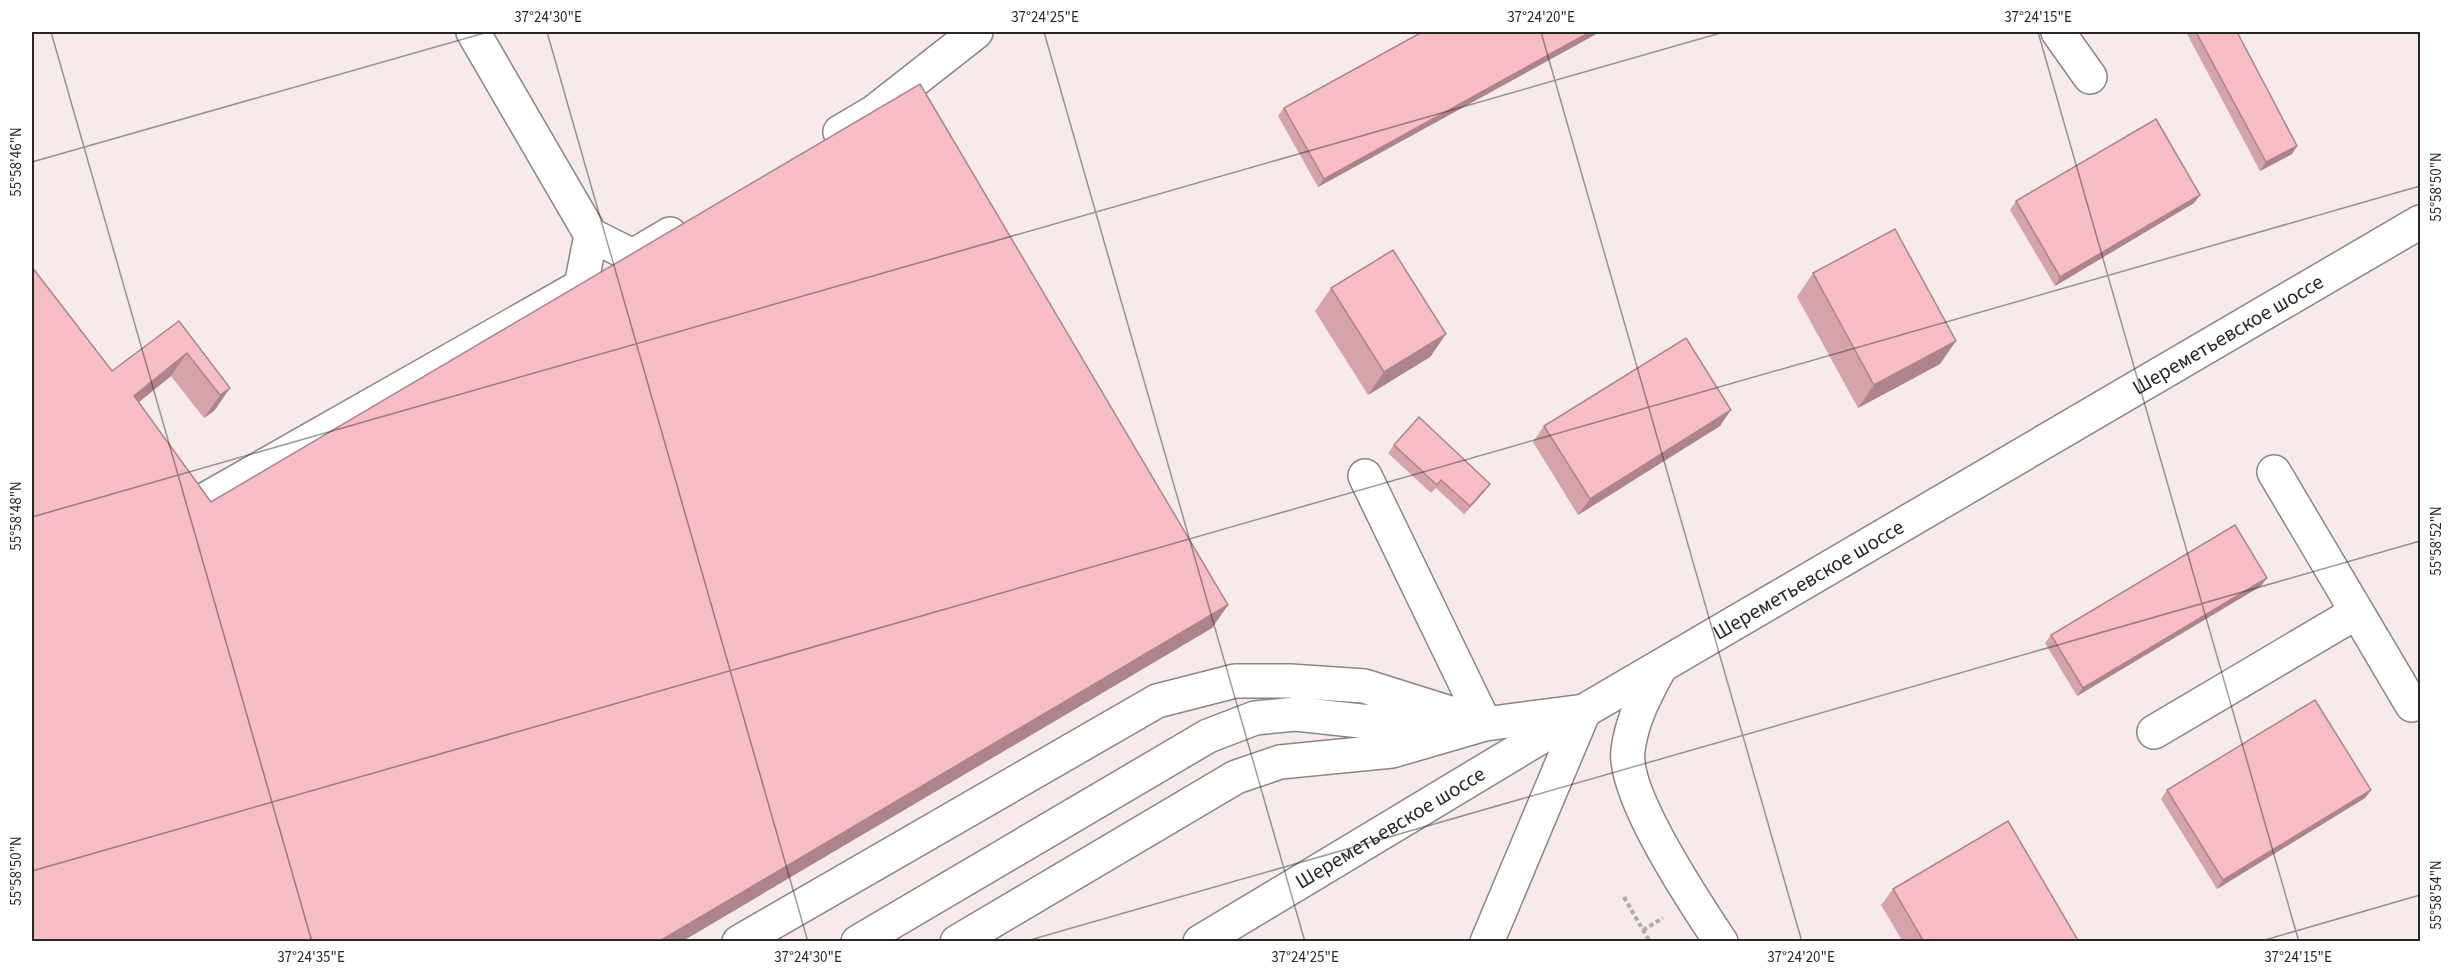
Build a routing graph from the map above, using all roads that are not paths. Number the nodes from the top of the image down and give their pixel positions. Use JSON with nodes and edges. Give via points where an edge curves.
{"nodes":[{"id":1,"x":473,"y":32,"type":"edge"},
{"id":2,"x":976,"y":32,"type":"edge"},
{"id":3,"x":2058,"y":32,"type":"edge"},
{"id":4,"x":2090,"y":77,"type":"dead end"},
{"id":5,"x":814,"y":148,"type":"edge"},
{"id":6,"x":693,"y":220,"type":"edge"},
{"id":7,"x":2421,"y":222,"type":"edge"},
{"id":8,"x":591,"y":235,"type":"junction"},
{"id":9,"x":633,"y":256,"type":"junction"},
{"id":10,"x":581,"y":286,"type":"junction"},
{"id":11,"x":2274,"y":471,"type":"dead end"},
{"id":12,"x":1365,"y":476,"type":"dead end"},
{"id":13,"x":185,"y":511,"type":"edge"},
{"id":14,"x":2357,"y":612,"type":"junction"},
{"id":15,"x":1661,"y":666,"type":"junction"},
{"id":16,"x":2421,"y":700,"type":"edge"},
{"id":17,"x":1584,"y":711,"type":"junction"},
{"id":18,"x":1485,"y":724,"type":"junction"},
{"id":19,"x":2154,"y":732,"type":"dead end"},
{"id":20,"x":1486,"y":939,"type":"edge"},
{"id":21,"x":739,"y":942,"type":"edge"},
{"id":22,"x":858,"y":942,"type":"edge"},
{"id":23,"x":957,"y":942,"type":"edge"},
{"id":24,"x":1200,"y":942,"type":"edge"},
{"id":25,"x":1720,"y":942,"type":"edge"}],
"edges":[{"from":1,"to":8,"type":"main road"},
{"from":2,"to":5,"type":"main road","via":[[874,112]]},
{"from":3,"to":4,"type":"main road"},
{"from":6,"to":9,"type":"main road"},
{"from":7,"to":15,"type":"main road","name":"Шереметьевское шоссе"},
{"from":8,"to":9,"type":"main road"},
{"from":8,"to":10,"type":"main road"},
{"from":9,"to":10,"type":"main road"},
{"from":10,"to":13,"type":"main road"},
{"from":11,"to":14,"type":"main road"},
{"from":12,"to":18,"type":"main road"},
{"from":14,"to":16,"type":"main road","via":[[2412,705]]},
{"from":14,"to":19,"type":"main road"},
{"from":15,"to":17,"type":"main road","name":"Шереметьевское шоссе"},
{"from":15,"to":25,"type":"main road","via":[[1640,702],[1628,752],[1630,772],[1646,818]]},
{"from":17,"to":18,"type":"main road"},
{"from":17,"to":20,"type":"main road"},
{"from":17,"to":24,"type":"main road","name":"Шереметьевское шоссе"},
{"from":18,"to":21,"type":"main road","via":[[1364,686],[1235,681],[1157,701]]},
{"from":18,"to":22,"type":"main road","via":[[1360,721],[1296,714],[1255,718],[1208,736]]},
{"from":18,"to":23,"type":"main road","via":[[1392,751],[1280,762],[1236,777]]}]}
